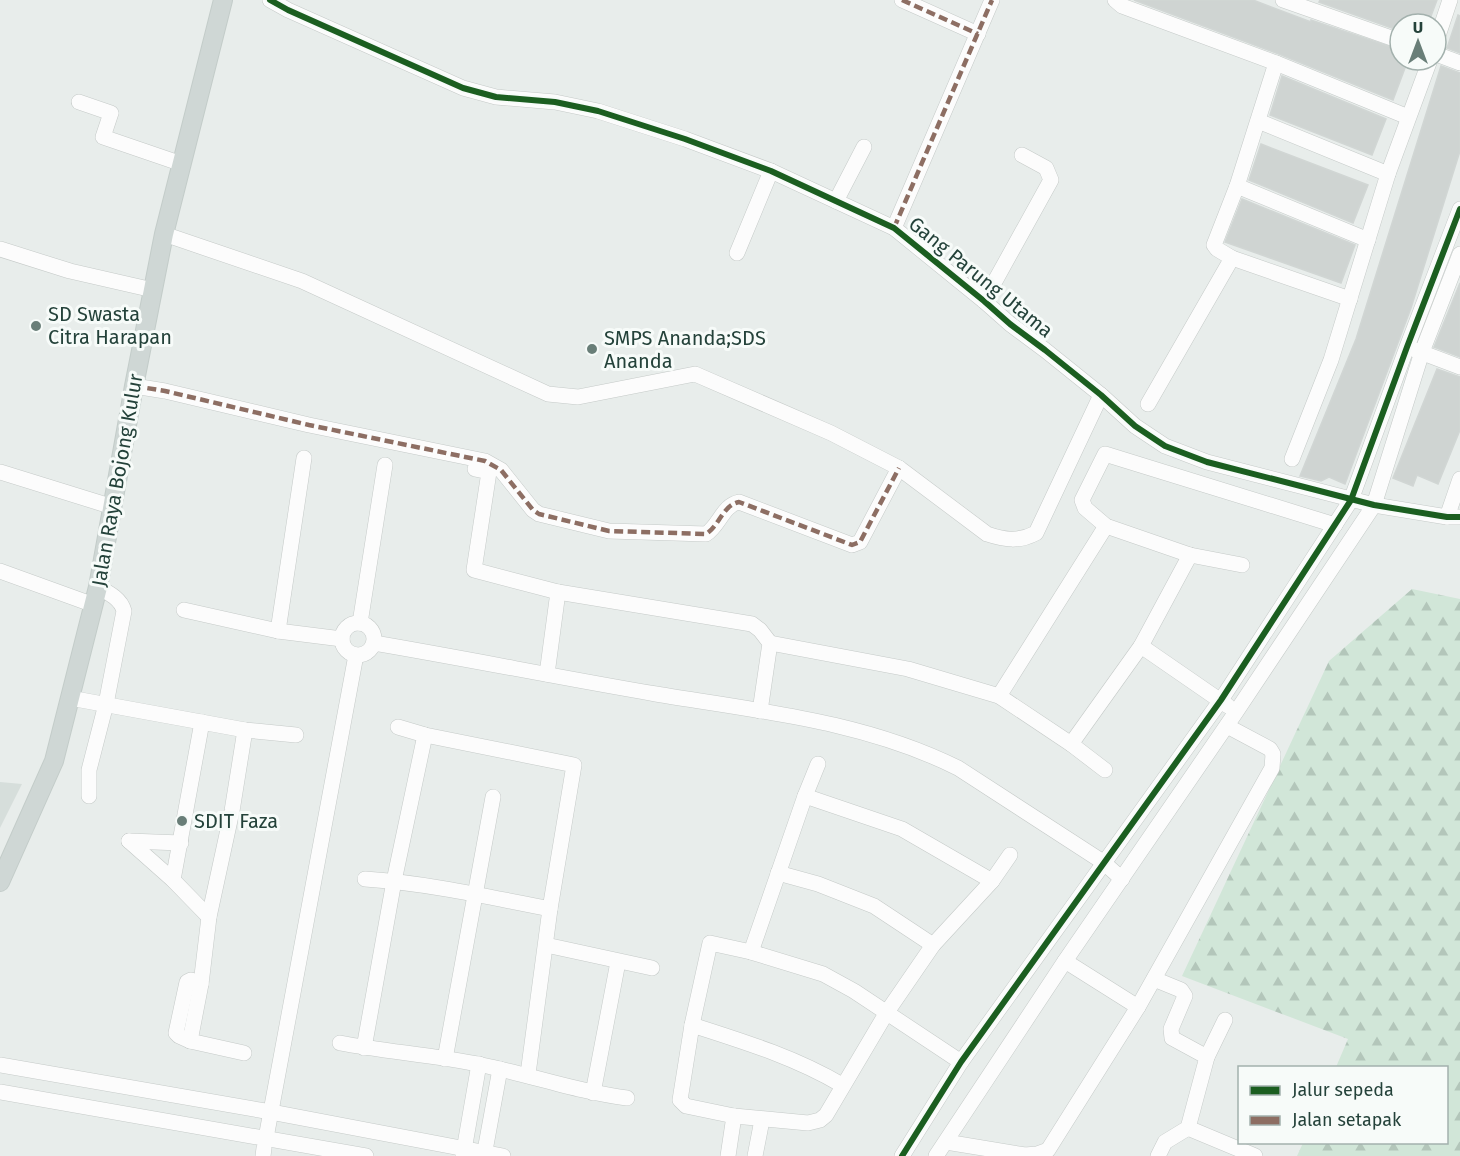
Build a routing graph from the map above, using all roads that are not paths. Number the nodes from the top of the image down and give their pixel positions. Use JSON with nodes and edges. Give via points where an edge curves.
{"nodes":[{"id":1,"x":224,"y":0,"type":"edge"},
{"id":2,"x":270,"y":0,"type":"edge"},
{"id":3,"x":902,"y":0,"type":"edge"},
{"id":4,"x":992,"y":0,"type":"edge"},
{"id":5,"x":1115,"y":0,"type":"edge"},
{"id":6,"x":1293,"y":2,"type":"edge"},
{"id":7,"x":978,"y":34,"type":"junction"},
{"id":8,"x":1388,"y":37,"type":"edge"},
{"id":9,"x":1276,"y":63,"type":"junction"},
{"id":10,"x":1425,"y":72,"type":"edge"},
{"id":11,"x":79,"y":102,"type":"dead end"},
{"id":12,"x":1408,"y":117,"type":"junction"},
{"id":13,"x":1258,"y":121,"type":"junction"},
{"id":14,"x":864,"y":147,"type":"dead end"},
{"id":15,"x":1022,"y":155,"type":"dead end"},
{"id":16,"x":182,"y":164,"type":"junction"},
{"id":17,"x":771,"y":171,"type":"junction"},
{"id":18,"x":1388,"y":174,"type":"junction"},
{"id":19,"x":1237,"y":186,"type":"junction"},
{"id":20,"x":836,"y":201,"type":"junction"},
{"id":21,"x":1460,"y":209,"type":"edge"},
{"id":22,"x":894,"y":228,"type":"junction"},
{"id":23,"x":164,"y":234,"type":"junction"},
{"id":24,"x":1368,"y":240,"type":"junction"},
{"id":25,"x":0,"y":249,"type":"edge"},
{"id":26,"x":737,"y":253,"type":"dead end"},
{"id":27,"x":1460,"y":254,"type":"edge"},
{"id":28,"x":1232,"y":258,"type":"junction"},
{"id":29,"x":153,"y":290,"type":"junction"},
{"id":30,"x":1350,"y":299,"type":"junction"},
{"id":31,"x":984,"y":301,"type":"junction"},
{"id":32,"x":1407,"y":347,"type":"junction"},
{"id":33,"x":1422,"y":352,"type":"junction"},
{"id":34,"x":1460,"y":367,"type":"edge"},
{"id":35,"x":134,"y":387,"type":"junction"},
{"id":36,"x":1101,"y":395,"type":"junction"},
{"id":37,"x":1148,"y":404,"type":"dead end"},
{"id":38,"x":304,"y":458,"type":"dead end"},
{"id":39,"x":1292,"y":459,"type":"dead end"},
{"id":40,"x":436,"y":461,"type":"dead end"},
{"id":41,"x":385,"y":465,"type":"dead end"},
{"id":42,"x":899,"y":468,"type":"junction"},
{"id":43,"x":0,"y":472,"type":"edge"},
{"id":44,"x":1460,"y":479,"type":"edge"},
{"id":45,"x":1352,"y":500,"type":"junction"},
{"id":46,"x":1374,"y":506,"type":"junction"},
{"id":47,"x":113,"y":507,"type":"junction"},
{"id":48,"x":1454,"y":518,"type":"edge"},
{"id":49,"x":1335,"y":525,"type":"junction"},
{"id":50,"x":1106,"y":526,"type":"junction"},
{"id":51,"x":1190,"y":555,"type":"junction"},
{"id":52,"x":1242,"y":565,"type":"dead end"},
{"id":53,"x":0,"y":571,"type":"edge"},
{"id":54,"x":558,"y":592,"type":"junction"},
{"id":55,"x":96,"y":596,"type":"junction"},
{"id":56,"x":184,"y":610,"type":"dead end"},
{"id":57,"x":360,"y":623,"type":"junction"},
{"id":58,"x":278,"y":631,"type":"junction"},
{"id":59,"x":342,"y":639,"type":"junction"},
{"id":60,"x":374,"y":643,"type":"junction"},
{"id":61,"x":770,"y":643,"type":"junction"},
{"id":62,"x":1141,"y":646,"type":"junction"},
{"id":63,"x":356,"y":655,"type":"junction"},
{"id":64,"x":547,"y":674,"type":"junction"},
{"id":65,"x":999,"y":696,"type":"junction"},
{"id":66,"x":70,"y":698,"type":"junction"},
{"id":67,"x":1221,"y":700,"type":"junction"},
{"id":68,"x":106,"y":704,"type":"junction"},
{"id":69,"x":760,"y":711,"type":"junction"},
{"id":70,"x":1236,"y":712,"type":"junction"},
{"id":71,"x":202,"y":722,"type":"junction"},
{"id":72,"x":1227,"y":726,"type":"junction"},
{"id":73,"x":398,"y":727,"type":"dead end"},
{"id":74,"x":245,"y":729,"type":"junction"},
{"id":75,"x":296,"y":735,"type":"dead end"},
{"id":76,"x":425,"y":735,"type":"junction"},
{"id":77,"x":1071,"y":744,"type":"junction"},
{"id":78,"x":818,"y":764,"type":"dead end"},
{"id":79,"x":1105,"y":770,"type":"dead end"},
{"id":80,"x":89,"y":796,"type":"dead end"},
{"id":81,"x":805,"y":796,"type":"junction"},
{"id":82,"x":493,"y":797,"type":"dead end"},
{"id":83,"x":181,"y":843,"type":"junction"},
{"id":84,"x":1010,"y":855,"type":"dead end"},
{"id":85,"x":1103,"y":862,"type":"junction"},
{"id":86,"x":778,"y":873,"type":"junction"},
{"id":87,"x":173,"y":879,"type":"junction"},
{"id":88,"x":365,"y":879,"type":"dead end"},
{"id":89,"x":1122,"y":879,"type":"junction"},
{"id":90,"x":394,"y":881,"type":"junction"},
{"id":91,"x":992,"y":881,"type":"junction"},
{"id":92,"x":0,"y":882,"type":"edge"},
{"id":93,"x":475,"y":894,"type":"junction"},
{"id":94,"x":550,"y":909,"type":"junction"},
{"id":95,"x":209,"y":916,"type":"junction"},
{"id":96,"x":546,"y":945,"type":"junction"},
{"id":97,"x":933,"y":945,"type":"junction"},
{"id":98,"x":751,"y":951,"type":"junction"},
{"id":99,"x":618,"y":962,"type":"junction"},
{"id":100,"x":1065,"y":962,"type":"junction"},
{"id":101,"x":652,"y":968,"type":"dead end"},
{"id":102,"x":1154,"y":979,"type":"junction"},
{"id":103,"x":1138,"y":1007,"type":"junction"},
{"id":104,"x":887,"y":1012,"type":"junction"},
{"id":105,"x":1226,"y":1020,"type":"dead end"},
{"id":106,"x":692,"y":1025,"type":"junction"},
{"id":107,"x":340,"y":1043,"type":"dead end"},
{"id":108,"x":364,"y":1048,"type":"junction"},
{"id":109,"x":244,"y":1053,"type":"dead end"},
{"id":110,"x":1207,"y":1057,"type":"junction"},
{"id":111,"x":445,"y":1059,"type":"junction"},
{"id":112,"x":961,"y":1062,"type":"junction"},
{"id":113,"x":479,"y":1064,"type":"junction"},
{"id":114,"x":0,"y":1065,"type":"edge"},
{"id":115,"x":500,"y":1069,"type":"junction"},
{"id":116,"x":528,"y":1074,"type":"junction"},
{"id":117,"x":842,"y":1085,"type":"junction"},
{"id":118,"x":0,"y":1092,"type":"edge"},
{"id":119,"x":592,"y":1093,"type":"junction"},
{"id":120,"x":627,"y":1098,"type":"dead end"},
{"id":121,"x":271,"y":1112,"type":"junction"},
{"id":122,"x":734,"y":1116,"type":"junction"},
{"id":123,"x":762,"y":1120,"type":"junction"},
{"id":124,"x":1188,"y":1128,"type":"junction"},
{"id":125,"x":946,"y":1142,"type":"junction"},
{"id":126,"x":264,"y":1147,"type":"edge"},
{"id":127,"x":464,"y":1152,"type":"edge"},
{"id":128,"x":484,"y":1154,"type":"edge"},
{"id":129,"x":366,"y":1156,"type":"edge"},
{"id":130,"x":502,"y":1156,"type":"edge"},
{"id":131,"x":728,"y":1156,"type":"edge"},
{"id":132,"x":755,"y":1156,"type":"edge"},
{"id":133,"x":902,"y":1156,"type":"edge"},
{"id":134,"x":936,"y":1156,"type":"edge"},
{"id":135,"x":1158,"y":1156,"type":"edge"},
{"id":136,"x":1255,"y":1156,"type":"edge"}],
"edges":[{"from":1,"to":16,"type":"main road","name":"Jalan Raya Bojong Kulur"},
{"from":2,"to":17,"type":"street","name":"Gang Parung Utama","via":[[471,90],[598,111]]},
{"from":3,"to":7,"type":"street"},
{"from":4,"to":7,"type":"street"},
{"from":5,"to":9,"type":"street","via":[[1122,6]]},
{"from":6,"to":8,"type":"street"},
{"from":7,"to":22,"type":"street"},
{"from":9,"to":12,"type":"street"},
{"from":9,"to":13,"type":"street"},
{"from":10,"to":12,"type":"street"},
{"from":11,"to":16,"type":"street","via":[[111,113],[103,137]]},
{"from":12,"to":18,"type":"street"},
{"from":13,"to":18,"type":"street"},
{"from":13,"to":19,"type":"street"},
{"from":14,"to":20,"type":"street"},
{"from":15,"to":31,"type":"street","via":[[1047,168],[1051,180]]},
{"from":16,"to":23,"type":"main road","name":"Jalan Raya Bojong Kulur"},
{"from":17,"to":20,"type":"street","name":"Gang Parung Utama"},
{"from":17,"to":26,"type":"street"},
{"from":18,"to":24,"type":"street"},
{"from":19,"to":24,"type":"street"},
{"from":19,"to":28,"type":"street","via":[[1214,245]]},
{"from":20,"to":22,"type":"street","name":"Gang Parung Utama"},
{"from":21,"to":32,"type":"street"},
{"from":22,"to":31,"type":"street","name":"Gang Parung Utama"},
{"from":23,"to":29,"type":"main road","name":"Jalan Raya Bojong Kulur"},
{"from":23,"to":42,"type":"street","via":[[302,281],[548,394],[578,397],[695,374],[831,433]]},
{"from":24,"to":30,"type":"street"},
{"from":25,"to":29,"type":"street","via":[[70,271]]},
{"from":27,"to":33,"type":"street"},
{"from":28,"to":30,"type":"street"},
{"from":28,"to":37,"type":"street"},
{"from":29,"to":35,"type":"main road","name":"Jalan Raya Bojong Kulur"},
{"from":30,"to":39,"type":"street"},
{"from":31,"to":36,"type":"street","name":"Gang Parung Utama"},
{"from":32,"to":33,"type":"street"},
{"from":32,"to":45,"type":"street"},
{"from":33,"to":34,"type":"street"},
{"from":33,"to":46,"type":"street"},
{"from":35,"to":42,"type":"street","via":[[485,461],[501,470],[539,514],[609,531],[706,534],[730,505],[739,502],[857,544]]},
{"from":35,"to":47,"type":"main road","name":"Jalan Raya Bojong Kulur"},
{"from":36,"to":42,"type":"street","via":[[1036,532],[1026,538],[1003,539],[987,534]]},
{"from":36,"to":45,"type":"street","name":"Gang Parung Utama","via":[[1135,426],[1165,446],[1206,462]]},
{"from":38,"to":58,"type":"street"},
{"from":40,"to":54,"type":"street","via":[[489,472],[474,570]]},
{"from":41,"to":57,"type":"street"},
{"from":43,"to":47,"type":"street"},
{"from":44,"to":48,"type":"street"},
{"from":45,"to":46,"type":"street","name":"Gang Parung Utama"},
{"from":45,"to":49,"type":"street"},
{"from":46,"to":48,"type":"street","name":"Gang Parung Utama"},
{"from":46,"to":70,"type":"street"},
{"from":47,"to":55,"type":"main road","name":"Jalan Raya Bojong Kulur"},
{"from":49,"to":50,"type":"street","via":[[1105,454],[1082,500],[1085,508]]},
{"from":49,"to":67,"type":"street"},
{"from":50,"to":51,"type":"street"},
{"from":50,"to":65,"type":"street"},
{"from":51,"to":52,"type":"street"},
{"from":51,"to":62,"type":"street"},
{"from":53,"to":55,"type":"street"},
{"from":54,"to":61,"type":"street","via":[[752,624]]},
{"from":54,"to":64,"type":"street"},
{"from":55,"to":66,"type":"main road","name":"Jalan Raya Bojong Kulur"},
{"from":55,"to":68,"type":"street","via":[[109,592],[124,611]]},
{"from":56,"to":58,"type":"street"},
{"from":57,"to":59,"type":"street","via":[[348,627]]},
{"from":57,"to":60,"type":"street","via":[[372,630]]},
{"from":58,"to":59,"type":"street"},
{"from":59,"to":63,"type":"street","via":[[346,650]]},
{"from":60,"to":63,"type":"street","via":[[370,650]]},
{"from":60,"to":64,"type":"street"},
{"from":61,"to":65,"type":"street","via":[[908,669]]},
{"from":61,"to":69,"type":"street"},
{"from":62,"to":67,"type":"street"},
{"from":62,"to":77,"type":"street"},
{"from":63,"to":121,"type":"street"},
{"from":64,"to":69,"type":"street"},
{"from":65,"to":77,"type":"street"},
{"from":66,"to":68,"type":"street"},
{"from":66,"to":92,"type":"main road","name":"Jalan Raya Bojong Kulur","via":[[54,761]]},
{"from":67,"to":70,"type":"street"},
{"from":67,"to":85,"type":"street"},
{"from":68,"to":71,"type":"street"},
{"from":68,"to":80,"type":"street","via":[[89,771]]},
{"from":69,"to":85,"type":"street","via":[[811,718],[934,755],[989,786]]},
{"from":70,"to":72,"type":"street"},
{"from":71,"to":74,"type":"street"},
{"from":71,"to":83,"type":"street"},
{"from":72,"to":89,"type":"street"},
{"from":72,"to":102,"type":"street","via":[[1270,749],[1272,768]]},
{"from":73,"to":76,"type":"street"},
{"from":74,"to":75,"type":"street"},
{"from":74,"to":95,"type":"street"},
{"from":76,"to":90,"type":"street"},
{"from":76,"to":94,"type":"street","via":[[574,765]]},
{"from":77,"to":79,"type":"street"},
{"from":78,"to":81,"type":"street"},
{"from":81,"to":86,"type":"street"},
{"from":81,"to":91,"type":"street","via":[[902,829]]},
{"from":82,"to":93,"type":"street"},
{"from":83,"to":87,"type":"street"},
{"from":83,"to":87,"type":"street","via":[[129,841]]},
{"from":84,"to":91,"type":"street"},
{"from":85,"to":89,"type":"street"},
{"from":85,"to":112,"type":"street"},
{"from":86,"to":97,"type":"street","via":[[874,906]]},
{"from":86,"to":98,"type":"street"},
{"from":87,"to":95,"type":"street"},
{"from":88,"to":90,"type":"street"},
{"from":89,"to":100,"type":"street"},
{"from":90,"to":93,"type":"street"},
{"from":90,"to":108,"type":"street"},
{"from":91,"to":97,"type":"street"},
{"from":93,"to":94,"type":"street"},
{"from":93,"to":111,"type":"street"},
{"from":94,"to":96,"type":"street"},
{"from":95,"to":109,"type":"street","via":[[201,984],[187,982],[176,1032],[190,1041]]},
{"from":96,"to":99,"type":"street"},
{"from":96,"to":116,"type":"street"},
{"from":97,"to":104,"type":"street"},
{"from":98,"to":104,"type":"street","via":[[823,974]]},
{"from":98,"to":106,"type":"street","via":[[710,943]]},
{"from":99,"to":101,"type":"street"},
{"from":99,"to":119,"type":"street"},
{"from":100,"to":103,"type":"street"},
{"from":100,"to":125,"type":"street"},
{"from":102,"to":103,"type":"street"},
{"from":102,"to":110,"type":"street","via":[[1181,990],[1185,996],[1171,1029],[1172,1038]]},
{"from":103,"to":125,"type":"street","via":[[1048,1150],[1025,1155]]},
{"from":104,"to":112,"type":"street"},
{"from":104,"to":117,"type":"street"},
{"from":105,"to":110,"type":"street"},
{"from":106,"to":117,"type":"street","via":[[774,1052]]},
{"from":106,"to":122,"type":"street","via":[[680,1100],[686,1106]]},
{"from":107,"to":108,"type":"street"},
{"from":108,"to":111,"type":"street"},
{"from":110,"to":124,"type":"street"},
{"from":111,"to":113,"type":"street"},
{"from":112,"to":133,"type":"street"},
{"from":113,"to":115,"type":"street"},
{"from":113,"to":127,"type":"street"},
{"from":114,"to":121,"type":"street"},
{"from":115,"to":116,"type":"street"},
{"from":115,"to":128,"type":"street"},
{"from":116,"to":119,"type":"street"},
{"from":117,"to":123,"type":"street","via":[[820,1120]]},
{"from":118,"to":126,"type":"street"},
{"from":119,"to":120,"type":"street"},
{"from":121,"to":126,"type":"street"},
{"from":121,"to":127,"type":"street"},
{"from":122,"to":123,"type":"street"},
{"from":122,"to":131,"type":"street"},
{"from":123,"to":132,"type":"street"},
{"from":124,"to":135,"type":"street","via":[[1165,1142]]},
{"from":124,"to":136,"type":"street"},
{"from":125,"to":134,"type":"street"},
{"from":126,"to":129,"type":"street"},
{"from":127,"to":128,"type":"street"},
{"from":128,"to":130,"type":"street"}]}
